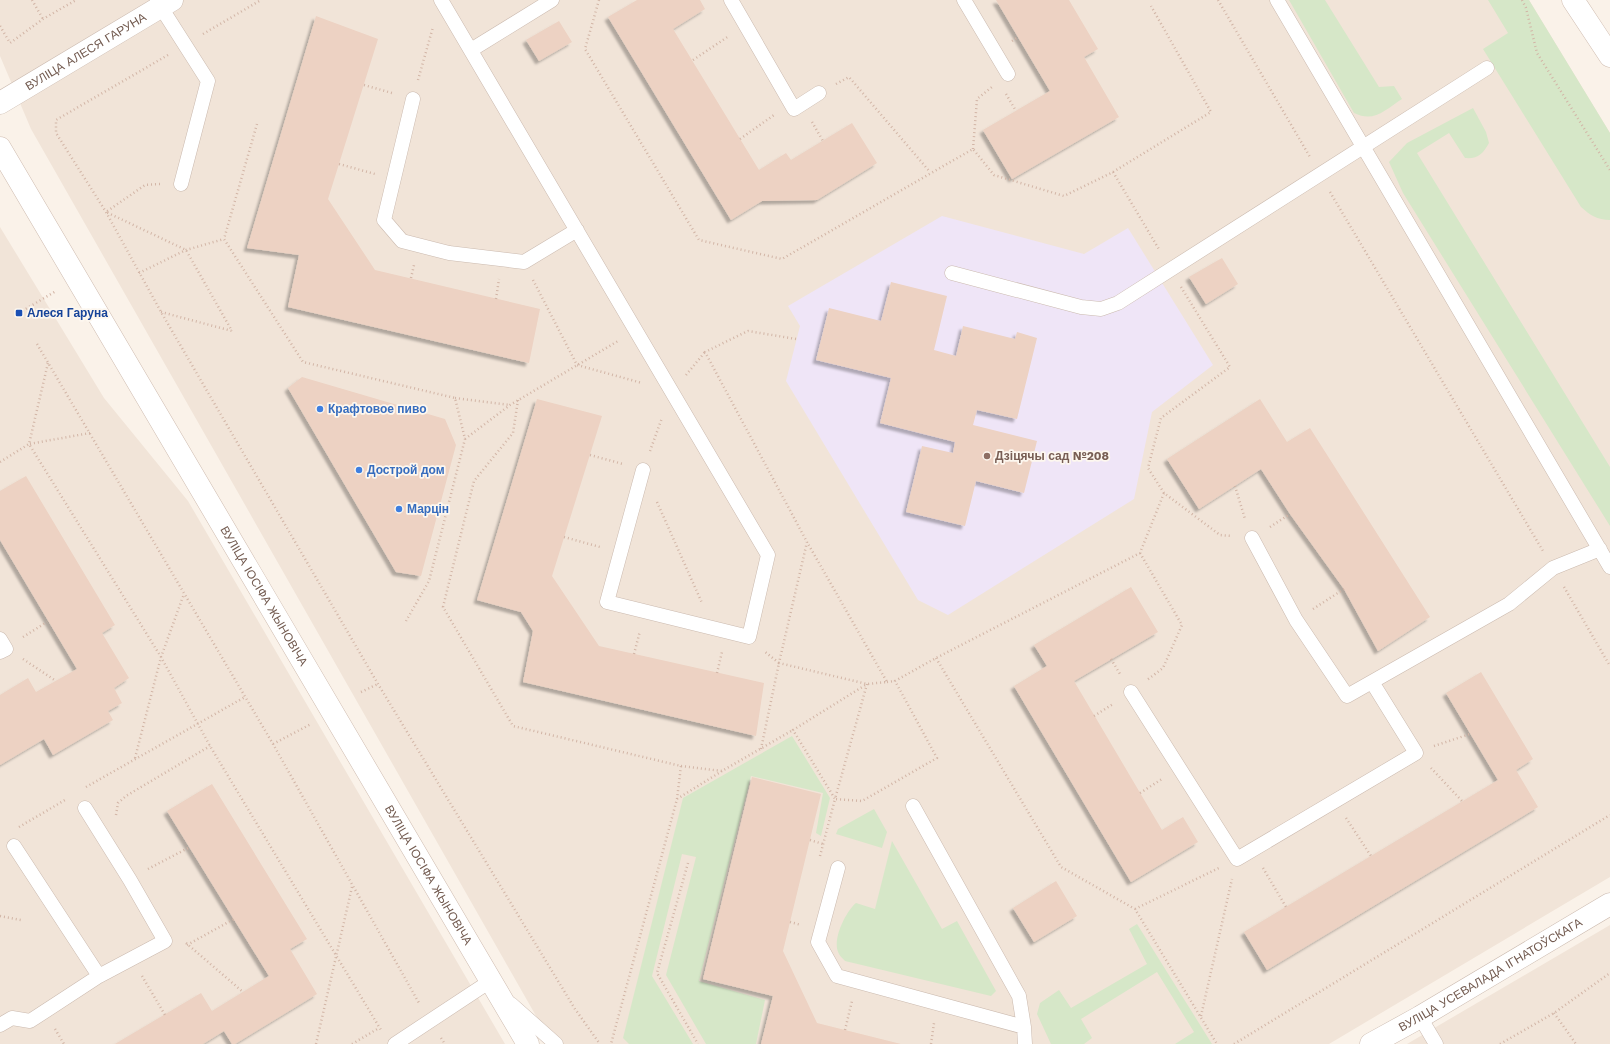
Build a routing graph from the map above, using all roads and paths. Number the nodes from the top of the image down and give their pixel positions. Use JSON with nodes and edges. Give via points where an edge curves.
{"nodes":[{"id":1,"x":32,"y":0,"type":"edge"},
{"id":2,"x":76,"y":0,"type":"edge"},
{"id":3,"x":261,"y":0,"type":"edge"},
{"id":4,"x":441,"y":0,"type":"edge"},
{"id":5,"x":552,"y":0,"type":"edge"},
{"id":6,"x":599,"y":0,"type":"edge"},
{"id":7,"x":731,"y":0,"type":"edge"},
{"id":8,"x":964,"y":0,"type":"edge"},
{"id":9,"x":1218,"y":0,"type":"edge"},
{"id":10,"x":1277,"y":0,"type":"edge"},
{"id":11,"x":1522,"y":0,"type":"edge"},
{"id":12,"x":1573,"y":0,"type":"edge"},
{"id":13,"x":163,"y":2,"type":"edge"},
{"id":14,"x":1151,"y":6,"type":"dead end"},
{"id":15,"x":44,"y":19,"type":"junction"},
{"id":16,"x":434,"y":23,"type":"dead end"},
{"id":17,"x":745,"y":24,"type":"junction"},
{"id":18,"x":0,"y":26,"type":"edge"},
{"id":19,"x":185,"y":45,"type":"junction"},
{"id":20,"x":470,"y":50,"type":"junction"},
{"id":21,"x":1610,"y":56,"type":"edge"},
{"id":22,"x":692,"y":60,"type":"dead end"},
{"id":23,"x":1488,"y":68,"type":"dead end"},
{"id":24,"x":1008,"y":74,"type":"joint"},
{"id":25,"x":364,"y":85,"type":"dead end"},
{"id":26,"x":819,"y":94,"type":"joint"},
{"id":27,"x":413,"y":99,"type":"junction"},
{"id":28,"x":0,"y":103,"type":"edge"},
{"id":29,"x":791,"y":103,"type":"junction"},
{"id":30,"x":257,"y":124,"type":"dead end"},
{"id":31,"x":740,"y":139,"type":"dead end"},
{"id":32,"x":1363,"y":147,"type":"junction"},
{"id":33,"x":0,"y":148,"type":"edge"},
{"id":34,"x":973,"y":149,"type":"junction"},
{"id":35,"x":339,"y":164,"type":"dead end"},
{"id":36,"x":1610,"y":170,"type":"edge"},
{"id":37,"x":930,"y":172,"type":"junction"},
{"id":38,"x":1113,"y":172,"type":"junction"},
{"id":39,"x":1320,"y":175,"type":"junction"},
{"id":40,"x":394,"y":179,"type":"junction"},
{"id":41,"x":181,"y":184,"type":"joint"},
{"id":42,"x":106,"y":212,"type":"junction"},
{"id":43,"x":577,"y":230,"type":"junction"},
{"id":44,"x":224,"y":240,"type":"junction"},
{"id":45,"x":186,"y":250,"type":"junction"},
{"id":46,"x":524,"y":262,"type":"junction"},
{"id":47,"x":1171,"y":270,"type":"junction"},
{"id":48,"x":139,"y":273,"type":"junction"},
{"id":49,"x":952,"y":273,"type":"dead end"},
{"id":50,"x":77,"y":279,"type":"junction"},
{"id":51,"x":161,"y":312,"type":"junction"},
{"id":52,"x":19,"y":313,"type":"dead end"},
{"id":53,"x":636,"y":330,"type":"junction"},
{"id":54,"x":796,"y":339,"type":"dead end"},
{"id":55,"x":38,"y":344,"type":"dead end"},
{"id":56,"x":722,"y":345,"type":"dead end"},
{"id":57,"x":705,"y":352,"type":"dead end"},
{"id":58,"x":48,"y":363,"type":"junction"},
{"id":59,"x":577,"y":365,"type":"junction"},
{"id":60,"x":672,"y":391,"type":"junction"},
{"id":61,"x":455,"y":398,"type":"junction"},
{"id":62,"x":518,"y":400,"type":"junction"},
{"id":63,"x":510,"y":405,"type":"junction"},
{"id":64,"x":90,"y":434,"type":"junction"},
{"id":65,"x":465,"y":439,"type":"junction"},
{"id":66,"x":29,"y":444,"type":"junction"},
{"id":67,"x":590,"y":455,"type":"dead end"},
{"id":68,"x":0,"y":462,"type":"edge"},
{"id":69,"x":643,"y":470,"type":"junction"},
{"id":70,"x":1235,"y":486,"type":"dead end"},
{"id":71,"x":1164,"y":493,"type":"junction"},
{"id":72,"x":564,"y":537,"type":"dead end"},
{"id":73,"x":1252,"y":538,"type":"junction"},
{"id":74,"x":807,"y":542,"type":"dead end"},
{"id":75,"x":1600,"y":549,"type":"junction"},
{"id":76,"x":621,"y":552,"type":"junction"},
{"id":77,"x":1140,"y":553,"type":"junction"},
{"id":78,"x":1610,"y":567,"type":"edge"},
{"id":79,"x":1553,"y":568,"type":"junction"},
{"id":80,"x":1344,"y":589,"type":"dead end"},
{"id":81,"x":184,"y":594,"type":"junction"},
{"id":82,"x":1296,"y":620,"type":"junction"},
{"id":83,"x":47,"y":622,"type":"dead end"},
{"id":84,"x":406,"y":622,"type":"dead end"},
{"id":85,"x":713,"y":628,"type":"junction"},
{"id":86,"x":2,"y":646,"type":"edge"},
{"id":87,"x":160,"y":657,"type":"junction"},
{"id":88,"x":936,"y":658,"type":"junction"},
{"id":89,"x":780,"y":663,"type":"dead end"},
{"id":90,"x":1610,"y":666,"type":"edge"},
{"id":91,"x":56,"y":681,"type":"dead end"},
{"id":92,"x":895,"y":681,"type":"junction"},
{"id":93,"x":887,"y":682,"type":"junction"},
{"id":94,"x":1372,"y":682,"type":"junction"},
{"id":95,"x":378,"y":684,"type":"junction"},
{"id":96,"x":867,"y":684,"type":"junction"},
{"id":97,"x":361,"y":692,"type":"dead end"},
{"id":98,"x":1131,"y":692,"type":"joint"},
{"id":99,"x":245,"y":697,"type":"junction"},
{"id":100,"x":198,"y":723,"type":"junction"},
{"id":101,"x":311,"y":723,"type":"dead end"},
{"id":102,"x":793,"y":730,"type":"junction"},
{"id":103,"x":1470,"y":734,"type":"dead end"},
{"id":104,"x":273,"y":744,"type":"junction"},
{"id":105,"x":210,"y":746,"type":"junction"},
{"id":106,"x":760,"y":749,"type":"junction"},
{"id":107,"x":1416,"y":753,"type":"junction"},
{"id":108,"x":681,"y":766,"type":"junction"},
{"id":109,"x":1179,"y":768,"type":"junction"},
{"id":110,"x":722,"y":771,"type":"junction"},
{"id":111,"x":1140,"y":793,"type":"dead end"},
{"id":112,"x":677,"y":799,"type":"junction"},
{"id":113,"x":835,"y":799,"type":"junction"},
{"id":114,"x":1335,"y":801,"type":"junction"},
{"id":115,"x":1462,"y":801,"type":"dead end"},
{"id":116,"x":913,"y":806,"type":"dead end"},
{"id":117,"x":85,"y":808,"type":"dead end"},
{"id":118,"x":1610,"y":815,"type":"edge"},
{"id":119,"x":116,"y":818,"type":"dead end"},
{"id":120,"x":810,"y":840,"type":"dead end"},
{"id":121,"x":823,"y":844,"type":"junction"},
{"id":122,"x":14,"y":846,"type":"dead end"},
{"id":123,"x":190,"y":847,"type":"dead end"},
{"id":124,"x":1252,"y":850,"type":"junction"},
{"id":125,"x":1371,"y":856,"type":"dead end"},
{"id":126,"x":820,"y":859,"type":"dead end"},
{"id":127,"x":1237,"y":859,"type":"junction"},
{"id":128,"x":688,"y":863,"type":"dead end"},
{"id":129,"x":838,"y":868,"type":"dead end"},
{"id":130,"x":145,"y":871,"type":"dead end"},
{"id":131,"x":352,"y":886,"type":"junction"},
{"id":132,"x":1610,"y":904,"type":"edge"},
{"id":133,"x":1286,"y":907,"type":"dead end"},
{"id":134,"x":1135,"y":909,"type":"junction"},
{"id":135,"x":0,"y":916,"type":"edge"},
{"id":136,"x":804,"y":918,"type":"dead end"},
{"id":137,"x":21,"y":920,"type":"dead end"},
{"id":138,"x":790,"y":922,"type":"dead end"},
{"id":139,"x":802,"y":925,"type":"junction"},
{"id":140,"x":801,"y":932,"type":"dead end"},
{"id":141,"x":183,"y":938,"type":"dead end"},
{"id":142,"x":336,"y":958,"type":"junction"},
{"id":143,"x":139,"y":971,"type":"dead end"},
{"id":144,"x":1610,"y":973,"type":"edge"},
{"id":145,"x":99,"y":976,"type":"junction"},
{"id":146,"x":496,"y":987,"type":"junction"},
{"id":147,"x":243,"y":992,"type":"dead end"},
{"id":148,"x":853,"y":996,"type":"dead end"},
{"id":149,"x":1554,"y":1013,"type":"junction"},
{"id":150,"x":165,"y":1015,"type":"dead end"},
{"id":151,"x":935,"y":1016,"type":"dead end"},
{"id":152,"x":1201,"y":1016,"type":"junction"},
{"id":153,"x":1420,"y":1017,"type":"junction"},
{"id":154,"x":430,"y":1021,"type":"junction"},
{"id":155,"x":0,"y":1025,"type":"edge"},
{"id":156,"x":1024,"y":1027,"type":"junction"},
{"id":157,"x":845,"y":1030,"type":"dead end"},
{"id":158,"x":383,"y":1033,"type":"dead end"},
{"id":159,"x":316,"y":1044,"type":"edge"},
{"id":160,"x":395,"y":1044,"type":"edge"},
{"id":161,"x":445,"y":1044,"type":"edge"},
{"id":162,"x":528,"y":1044,"type":"edge"},
{"id":163,"x":556,"y":1044,"type":"edge"},
{"id":164,"x":600,"y":1044,"type":"edge"},
{"id":165,"x":611,"y":1044,"type":"edge"},
{"id":166,"x":698,"y":1044,"type":"edge"},
{"id":167,"x":930,"y":1044,"type":"edge"},
{"id":168,"x":1025,"y":1044,"type":"edge"},
{"id":169,"x":1217,"y":1044,"type":"edge"},
{"id":170,"x":1234,"y":1044,"type":"edge"},
{"id":171,"x":1370,"y":1044,"type":"edge"},
{"id":172,"x":1436,"y":1044,"type":"edge"},
{"id":173,"x":1500,"y":1044,"type":"edge"},
{"id":174,"x":1576,"y":1044,"type":"edge"}],
"edges":[{"from":1,"to":15,"type":"path"},
{"from":2,"to":15,"type":"path"},
{"from":3,"to":19,"type":"path"},
{"from":4,"to":20,"type":"lane"},
{"from":5,"to":20,"type":"lane"},
{"from":6,"to":37,"type":"path","via":[[585,49],[699,240],[782,259]]},
{"from":7,"to":17,"type":"lane"},
{"from":8,"to":24,"type":"lane"},
{"from":9,"to":39,"type":"path"},
{"from":10,"to":32,"type":"lane"},
{"from":11,"to":36,"type":"path","via":[[1537,52]]},
{"from":12,"to":21,"type":"main road"},
{"from":13,"to":19,"type":"lane"},
{"from":13,"to":28,"type":"main road","name":"ВУЛІЦА АЛЕСЯ ГАРУНА"},
{"from":14,"to":38,"type":"path","via":[[1211,112]]},
{"from":15,"to":18,"type":"path","via":[[10,43]]},
{"from":16,"to":27,"type":"path"},
{"from":17,"to":22,"type":"path"},
{"from":17,"to":29,"type":"lane"},
{"from":19,"to":41,"type":"lane","via":[[208,81]]},
{"from":19,"to":42,"type":"path","via":[[56,120],[56,133]]},
{"from":20,"to":43,"type":"lane"},
{"from":23,"to":32,"type":"lane"},
{"from":24,"to":34,"type":"path","via":[[977,99]]},
{"from":25,"to":27,"type":"path"},
{"from":26,"to":29,"type":"lane","via":[[794,109]]},
{"from":26,"to":37,"type":"path","via":[[849,76]]},
{"from":27,"to":40,"type":"lane"},
{"from":29,"to":31,"type":"path"},
{"from":30,"to":44,"type":"path"},
{"from":32,"to":39,"type":"lane"},
{"from":32,"to":75,"type":"lane"},
{"from":33,"to":50,"type":"main road","name":"ВУЛІЦА ІОСІФА ЖЫНОВІЧА"},
{"from":34,"to":37,"type":"path"},
{"from":34,"to":38,"type":"path","via":[[994,175],[1064,196]]},
{"from":35,"to":40,"type":"path"},
{"from":38,"to":47,"type":"path"},
{"from":39,"to":47,"type":"lane"},
{"from":39,"to":79,"type":"path"},
{"from":40,"to":46,"type":"lane","via":[[384,220],[402,241],[449,253]]},
{"from":41,"to":42,"type":"path","via":[[145,185]]},
{"from":42,"to":45,"type":"path"},
{"from":42,"to":48,"type":"path"},
{"from":43,"to":46,"type":"lane"},
{"from":43,"to":53,"type":"lane"},
{"from":44,"to":45,"type":"path"},
{"from":44,"to":61,"type":"path","via":[[303,362]]},
{"from":45,"to":48,"type":"path"},
{"from":45,"to":51,"type":"path","via":[[232,331]]},
{"from":46,"to":59,"type":"path"},
{"from":47,"to":49,"type":"lane","via":[[1118,303],[1101,309],[1081,307]]},
{"from":47,"to":71,"type":"path","via":[[1230,367],[1161,418],[1148,468]]},
{"from":48,"to":51,"type":"path"},
{"from":50,"to":52,"type":"path"},
{"from":50,"to":146,"type":"main road","name":"ВУЛІЦА ІОСІФА ЖЫНОВІЧА"},
{"from":51,"to":95,"type":"path"},
{"from":53,"to":59,"type":"path"},
{"from":53,"to":60,"type":"lane"},
{"from":54,"to":56,"type":"path","via":[[748,331]]},
{"from":55,"to":58,"type":"path"},
{"from":57,"to":60,"type":"path"},
{"from":58,"to":64,"type":"path"},
{"from":58,"to":66,"type":"path"},
{"from":59,"to":60,"type":"path"},
{"from":59,"to":62,"type":"path"},
{"from":60,"to":69,"type":"path"},
{"from":60,"to":85,"type":"lane","via":[[768,555],[749,637]]},
{"from":61,"to":63,"type":"path"},
{"from":61,"to":65,"type":"path"},
{"from":62,"to":63,"type":"path"},
{"from":62,"to":108,"type":"path","via":[[513,432],[474,481],[443,607],[513,726]]},
{"from":63,"to":65,"type":"path"},
{"from":64,"to":66,"type":"path"},
{"from":64,"to":81,"type":"path"},
{"from":65,"to":84,"type":"path","via":[[429,581]]},
{"from":66,"to":68,"type":"path"},
{"from":66,"to":87,"type":"path"},
{"from":67,"to":69,"type":"path"},
{"from":69,"to":76,"type":"lane"},
{"from":69,"to":85,"type":"path"},
{"from":70,"to":73,"type":"path"},
{"from":71,"to":73,"type":"path","via":[[1220,535]]},
{"from":71,"to":77,"type":"path"},
{"from":72,"to":76,"type":"path"},
{"from":73,"to":82,"type":"lane"},
{"from":74,"to":93,"type":"path"},
{"from":75,"to":78,"type":"lane"},
{"from":75,"to":79,"type":"lane"},
{"from":76,"to":85,"type":"lane","via":[[607,602]]},
{"from":77,"to":88,"type":"path"},
{"from":77,"to":98,"type":"path","via":[[1182,625],[1163,668]]},
{"from":79,"to":90,"type":"path"},
{"from":79,"to":94,"type":"lane","via":[[1508,604]]},
{"from":80,"to":82,"type":"path"},
{"from":81,"to":87,"type":"path"},
{"from":81,"to":99,"type":"path"},
{"from":82,"to":94,"type":"lane","via":[[1347,696]]},
{"from":83,"to":86,"type":"path"},
{"from":86,"to":91,"type":"path"},
{"from":87,"to":100,"type":"path"},
{"from":87,"to":100,"type":"path","via":[[135,758]]},
{"from":88,"to":92,"type":"path"},
{"from":88,"to":134,"type":"path","via":[[1061,867]]},
{"from":89,"to":106,"type":"path"},
{"from":92,"to":93,"type":"path"},
{"from":92,"to":113,"type":"path","via":[[937,758],[862,802]]},
{"from":93,"to":96,"type":"path"},
{"from":94,"to":107,"type":"lane"},
{"from":95,"to":97,"type":"path"},
{"from":95,"to":164,"type":"path","via":[[575,1009]]},
{"from":96,"to":102,"type":"path"},
{"from":96,"to":113,"type":"path"},
{"from":98,"to":109,"type":"lane"},
{"from":99,"to":100,"type":"path"},
{"from":99,"to":104,"type":"path"},
{"from":100,"to":105,"type":"path"},
{"from":101,"to":104,"type":"path"},
{"from":102,"to":106,"type":"path"},
{"from":102,"to":113,"type":"path"},
{"from":103,"to":107,"type":"path"},
{"from":104,"to":131,"type":"path"},
{"from":105,"to":119,"type":"path","via":[[126,796],[118,803]]},
{"from":105,"to":142,"type":"path"},
{"from":106,"to":110,"type":"path"},
{"from":107,"to":114,"type":"lane"},
{"from":107,"to":115,"type":"path"},
{"from":108,"to":110,"type":"path"},
{"from":108,"to":112,"type":"path"},
{"from":109,"to":111,"type":"path"},
{"from":109,"to":127,"type":"lane"},
{"from":110,"to":112,"type":"path"},
{"from":112,"to":165,"type":"path"},
{"from":113,"to":121,"type":"path"},
{"from":114,"to":124,"type":"lane"},
{"from":114,"to":125,"type":"path"},
{"from":116,"to":156,"type":"lane","via":[[1019,996]]},
{"from":117,"to":145,"type":"lane","via":[[165,941]]},
{"from":118,"to":170,"type":"path"},
{"from":120,"to":121,"type":"path"},
{"from":121,"to":126,"type":"path"},
{"from":122,"to":145,"type":"lane"},
{"from":123,"to":130,"type":"path"},
{"from":124,"to":127,"type":"lane"},
{"from":124,"to":133,"type":"path"},
{"from":127,"to":134,"type":"path"},
{"from":127,"to":152,"type":"path"},
{"from":128,"to":166,"type":"path","via":[[657,973]]},
{"from":129,"to":156,"type":"lane","via":[[818,942],[837,976]]},
{"from":131,"to":142,"type":"path"},
{"from":131,"to":154,"type":"path"},
{"from":132,"to":153,"type":"main road","name":"ВУЛІЦА УСЕВАЛАДА ІГНАТОЎСКАГА"},
{"from":134,"to":152,"type":"path"},
{"from":135,"to":137,"type":"path"},
{"from":136,"to":139,"type":"path"},
{"from":138,"to":139,"type":"path"},
{"from":139,"to":140,"type":"path"},
{"from":141,"to":147,"type":"path","via":[[187,945]]},
{"from":142,"to":158,"type":"path"},
{"from":142,"to":159,"type":"path"},
{"from":143,"to":150,"type":"path"},
{"from":144,"to":149,"type":"path"},
{"from":145,"to":155,"type":"lane","via":[[30,1021],[12,1018]]},
{"from":146,"to":154,"type":"lane"},
{"from":146,"to":162,"type":"main road","name":"ВУЛІЦА ІОСІФА ЖЫНОВІЧА"},
{"from":146,"to":163,"type":"lane"},
{"from":148,"to":157,"type":"path"},
{"from":149,"to":173,"type":"path"},
{"from":149,"to":174,"type":"path"},
{"from":151,"to":167,"type":"path"},
{"from":152,"to":169,"type":"path"},
{"from":153,"to":171,"type":"main road","name":"ВУЛІЦА УСЕВАЛАДА ІГНАТОЎСКАГА"},
{"from":153,"to":172,"type":"lane"},
{"from":154,"to":160,"type":"lane"},
{"from":154,"to":161,"type":"path"},
{"from":156,"to":168,"type":"lane"}]}
